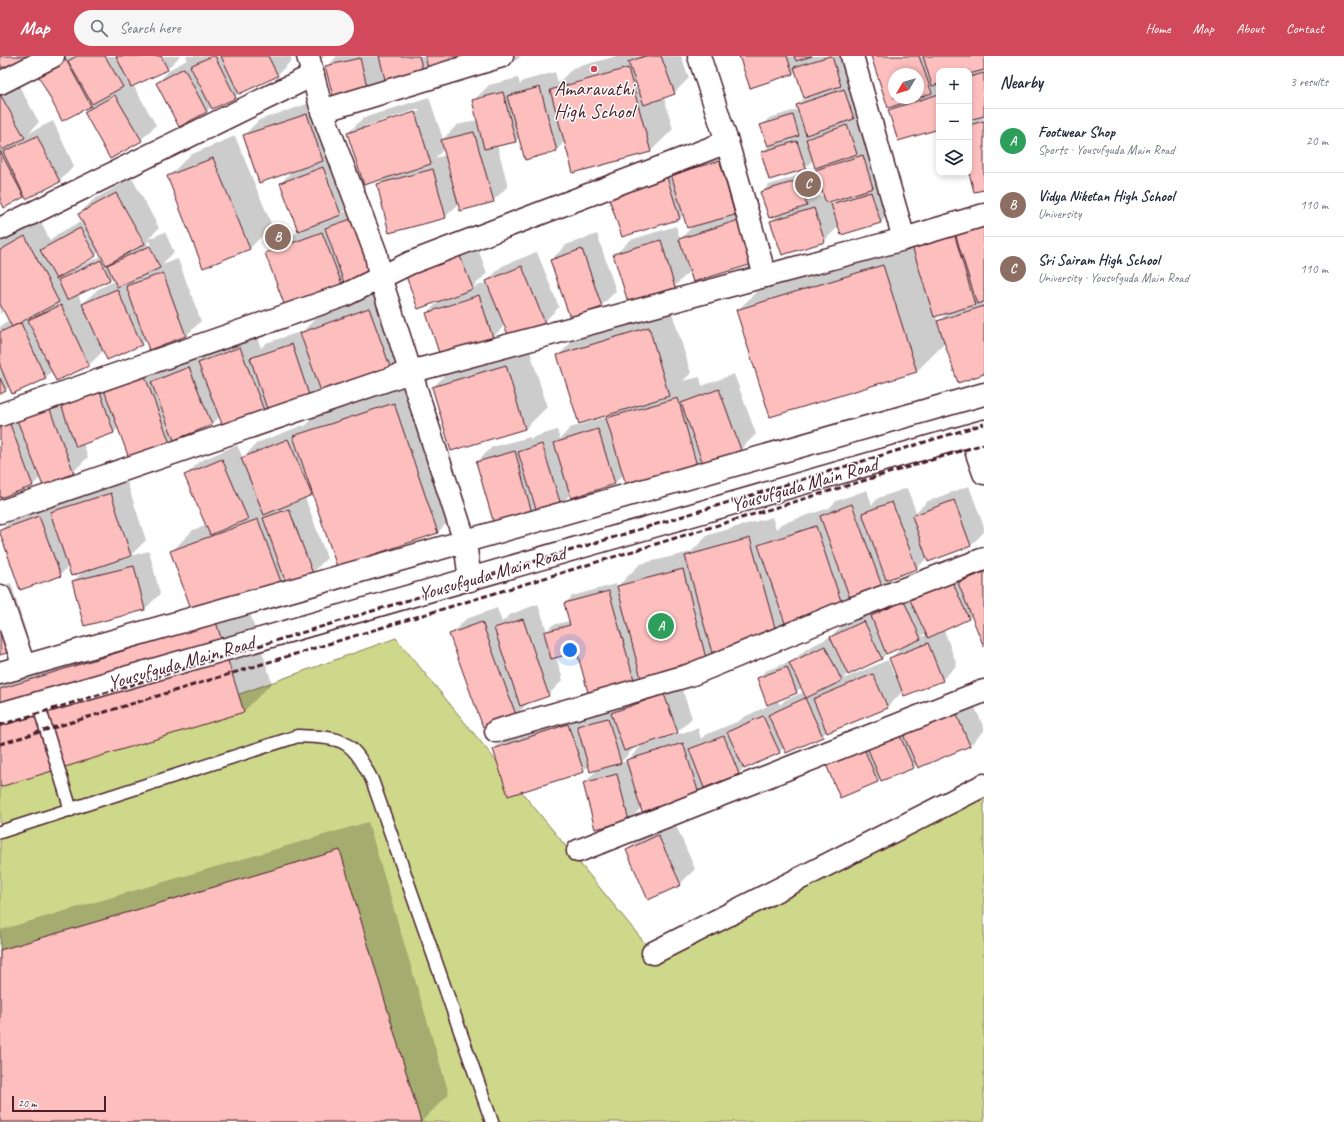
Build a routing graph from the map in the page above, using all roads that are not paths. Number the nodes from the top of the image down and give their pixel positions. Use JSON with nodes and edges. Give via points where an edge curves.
{"nodes":[{"id":1,"x":52,"y":56,"type":"edge"},
{"id":2,"x":502,"y":56,"type":"edge"},
{"id":3,"x":699,"y":56,"type":"edge"},
{"id":4,"x":852,"y":56,"type":"edge"},
{"id":5,"x":310,"y":66,"type":"edge"},
{"id":6,"x":0,"y":82,"type":"edge"},
{"id":7,"x":322,"y":111,"type":"junction"},
{"id":8,"x":727,"y":142,"type":"junction"},
{"id":9,"x":984,"y":216,"type":"edge"},
{"id":10,"x":0,"y":229,"type":"edge"},
{"id":11,"x":904,"y":239,"type":"junction"},
{"id":12,"x":765,"y":276,"type":"junction"},
{"id":13,"x":380,"y":277,"type":"junction"},
{"id":14,"x":410,"y":372,"type":"junction"},
{"id":15,"x":984,"y":394,"type":"edge"},
{"id":16,"x":0,"y":415,"type":"edge"},
{"id":17,"x":977,"y":433,"type":"edge"},
{"id":18,"x":984,"y":473,"type":"edge"},
{"id":19,"x":0,"y":512,"type":"edge"},
{"id":20,"x":465,"y":542,"type":"junction"},
{"id":21,"x":984,"y":559,"type":"edge"},
{"id":22,"x":470,"y":580,"type":"junction"},
{"id":23,"x":0,"y":596,"type":"edge"},
{"id":24,"x":24,"y":666,"type":"junction"},
{"id":25,"x":0,"y":673,"type":"edge"},
{"id":26,"x":984,"y":691,"type":"edge"},
{"id":27,"x":38,"y":703,"type":"junction"},
{"id":28,"x":0,"y":714,"type":"edge"},
{"id":29,"x":496,"y":732,"type":"dead end"},
{"id":30,"x":984,"y":785,"type":"edge"},
{"id":31,"x":71,"y":810,"type":"junction"},
{"id":32,"x":0,"y":832,"type":"edge"},
{"id":33,"x":578,"y":851,"type":"dead end"},
{"id":34,"x":653,"y":953,"type":"dead end"},
{"id":35,"x":492,"y":1122,"type":"edge"}],
"edges":[{"from":1,"to":6,"type":"street"},
{"from":2,"to":7,"type":"street"},
{"from":3,"to":8,"type":"street"},
{"from":4,"to":11,"type":"street"},
{"from":5,"to":7,"type":"street"},
{"from":5,"to":10,"type":"street"},
{"from":7,"to":13,"type":"street","via":[[376,254]]},
{"from":8,"to":12,"type":"street"},
{"from":8,"to":13,"type":"street","via":[[417,260]]},
{"from":9,"to":11,"type":"street"},
{"from":11,"to":12,"type":"street"},
{"from":12,"to":14,"type":"street"},
{"from":13,"to":14,"type":"street"},
{"from":13,"to":16,"type":"street","via":[[346,295]]},
{"from":14,"to":19,"type":"street"},
{"from":14,"to":20,"type":"street"},
{"from":15,"to":20,"type":"street","name":"Yousufguda Main Road"},
{"from":17,"to":18,"type":"street"},
{"from":17,"to":22,"type":"street","name":"Yousufguda Main Road"},
{"from":20,"to":22,"type":"street"},
{"from":20,"to":24,"type":"street","name":"Yousufguda Main Road"},
{"from":21,"to":29,"type":"street","via":[[690,675]]},
{"from":22,"to":27,"type":"street","name":"Yousufguda Main Road"},
{"from":23,"to":24,"type":"street"},
{"from":24,"to":25,"type":"street","name":"Yousufguda Main Road"},
{"from":26,"to":33,"type":"street"},
{"from":27,"to":28,"type":"street","name":"Yousufguda Main Road"},
{"from":27,"to":31,"type":"lane"},
{"from":30,"to":34,"type":"street"},
{"from":31,"to":32,"type":"lane"},
{"from":31,"to":35,"type":"lane","via":[[298,736],[323,737],[344,742],[360,758],[372,780]]}]}
